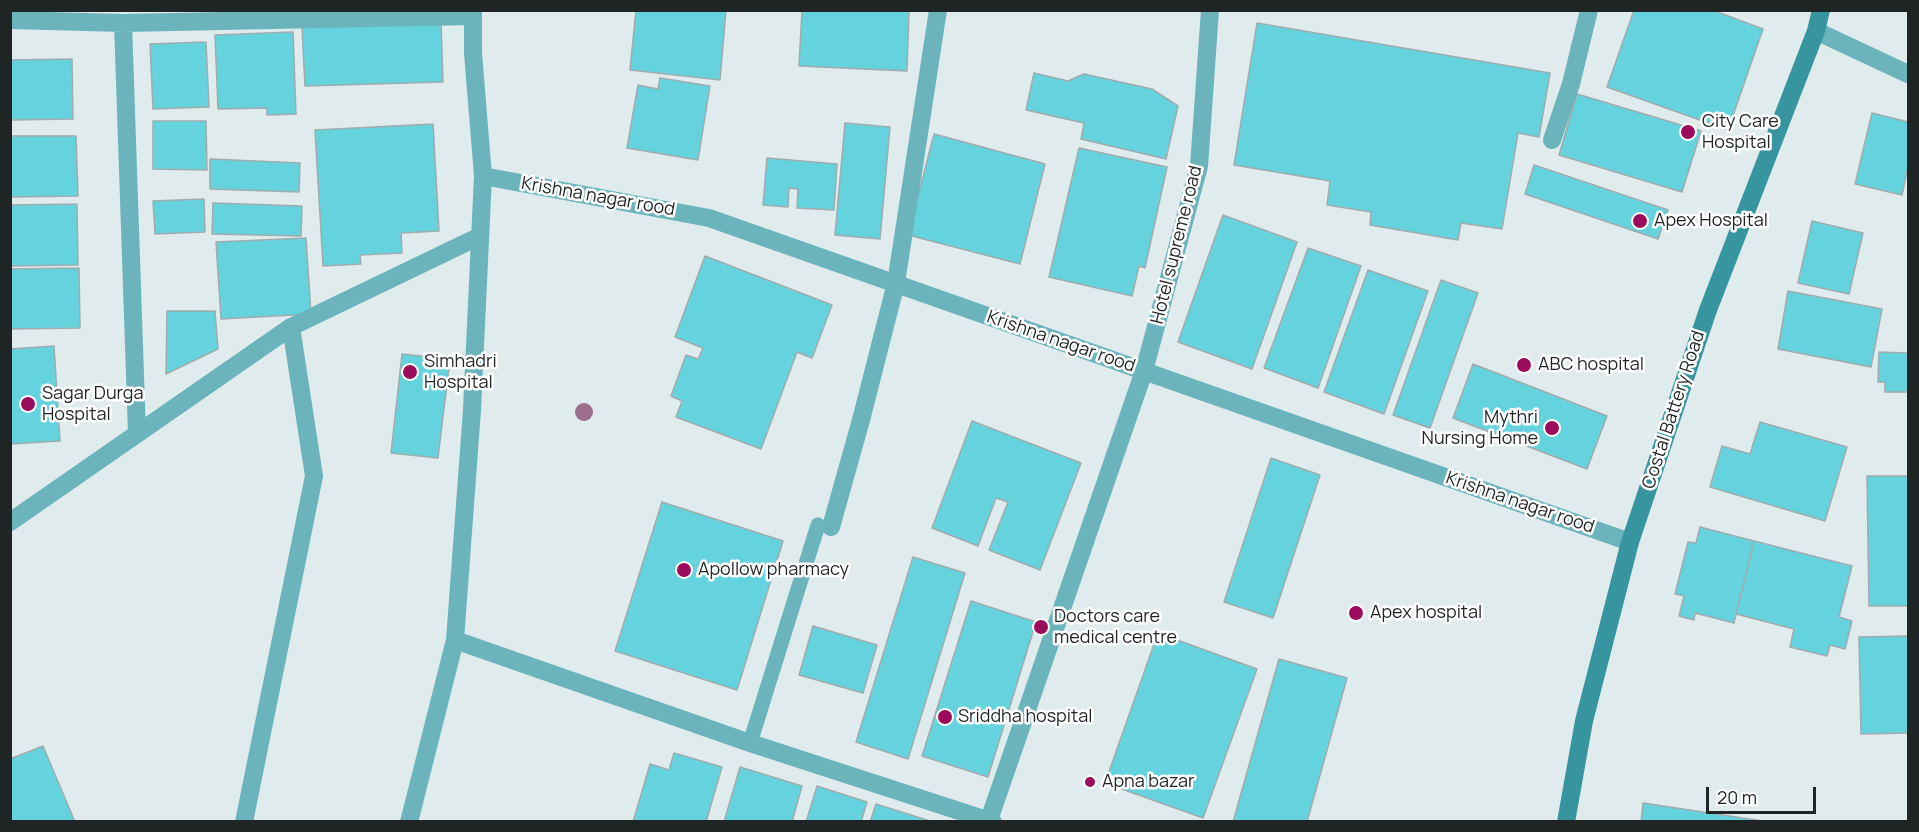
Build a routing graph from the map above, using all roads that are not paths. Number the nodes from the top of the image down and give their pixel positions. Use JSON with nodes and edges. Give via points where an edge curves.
{"nodes":[{"id":1,"x":938,"y":10,"type":"edge"},
{"id":2,"x":1210,"y":10,"type":"edge"},
{"id":3,"x":1589,"y":10,"type":"edge"},
{"id":4,"x":1821,"y":10,"type":"edge"},
{"id":5,"x":473,"y":13,"type":"edge"},
{"id":6,"x":10,"y":20,"type":"edge"},
{"id":7,"x":123,"y":22,"type":"junction"},
{"id":8,"x":1816,"y":31,"type":"junction"},
{"id":9,"x":1908,"y":74,"type":"edge"},
{"id":10,"x":1552,"y":140,"type":"dead end"},
{"id":11,"x":483,"y":176,"type":"junction"},
{"id":12,"x":480,"y":236,"type":"junction"},
{"id":13,"x":896,"y":283,"type":"junction"},
{"id":14,"x":291,"y":327,"type":"junction"},
{"id":15,"x":1144,"y":371,"type":"junction"},
{"id":16,"x":136,"y":434,"type":"junction"},
{"id":17,"x":10,"y":522,"type":"edge"},
{"id":18,"x":824,"y":526,"type":"joint"},
{"id":19,"x":1630,"y":542,"type":"junction"},
{"id":20,"x":455,"y":640,"type":"junction"},
{"id":21,"x":750,"y":743,"type":"junction"},
{"id":22,"x":991,"y":821,"type":"edge"},
{"id":23,"x":244,"y":822,"type":"edge"},
{"id":24,"x":409,"y":822,"type":"edge"},
{"id":25,"x":1566,"y":822,"type":"edge"}],
"edges":[{"from":1,"to":13,"type":"street"},
{"from":2,"to":15,"type":"street","name":"Hotel supreme road","via":[[1199,165]]},
{"from":3,"to":10,"type":"street"},
{"from":4,"to":8,"type":"street","name":"Costal Battery Road"},
{"from":5,"to":7,"type":"street"},
{"from":5,"to":11,"type":"street"},
{"from":6,"to":7,"type":"street"},
{"from":7,"to":16,"type":"street"},
{"from":8,"to":9,"type":"street"},
{"from":8,"to":19,"type":"street","name":"Costal Battery Road","via":[[1707,310]]},
{"from":11,"to":12,"type":"street"},
{"from":11,"to":13,"type":"street","name":"Krishna nagar rood","via":[[709,218]]},
{"from":12,"to":14,"type":"street"},
{"from":12,"to":20,"type":"street"},
{"from":13,"to":15,"type":"street","name":"Krishna nagar rood"},
{"from":13,"to":18,"type":"street","via":[[861,420]]},
{"from":14,"to":16,"type":"street"},
{"from":14,"to":23,"type":"street","via":[[314,476]]},
{"from":15,"to":19,"type":"street","name":"Krishna nagar rood"},
{"from":15,"to":22,"type":"street","name":"Hotel supreme road"},
{"from":16,"to":17,"type":"street"},
{"from":18,"to":21,"type":"lane"},
{"from":19,"to":25,"type":"street","name":"Costal Battery Road","via":[[1584,721]]},
{"from":20,"to":21,"type":"street"},
{"from":20,"to":24,"type":"street"},
{"from":21,"to":22,"type":"street"}]}
